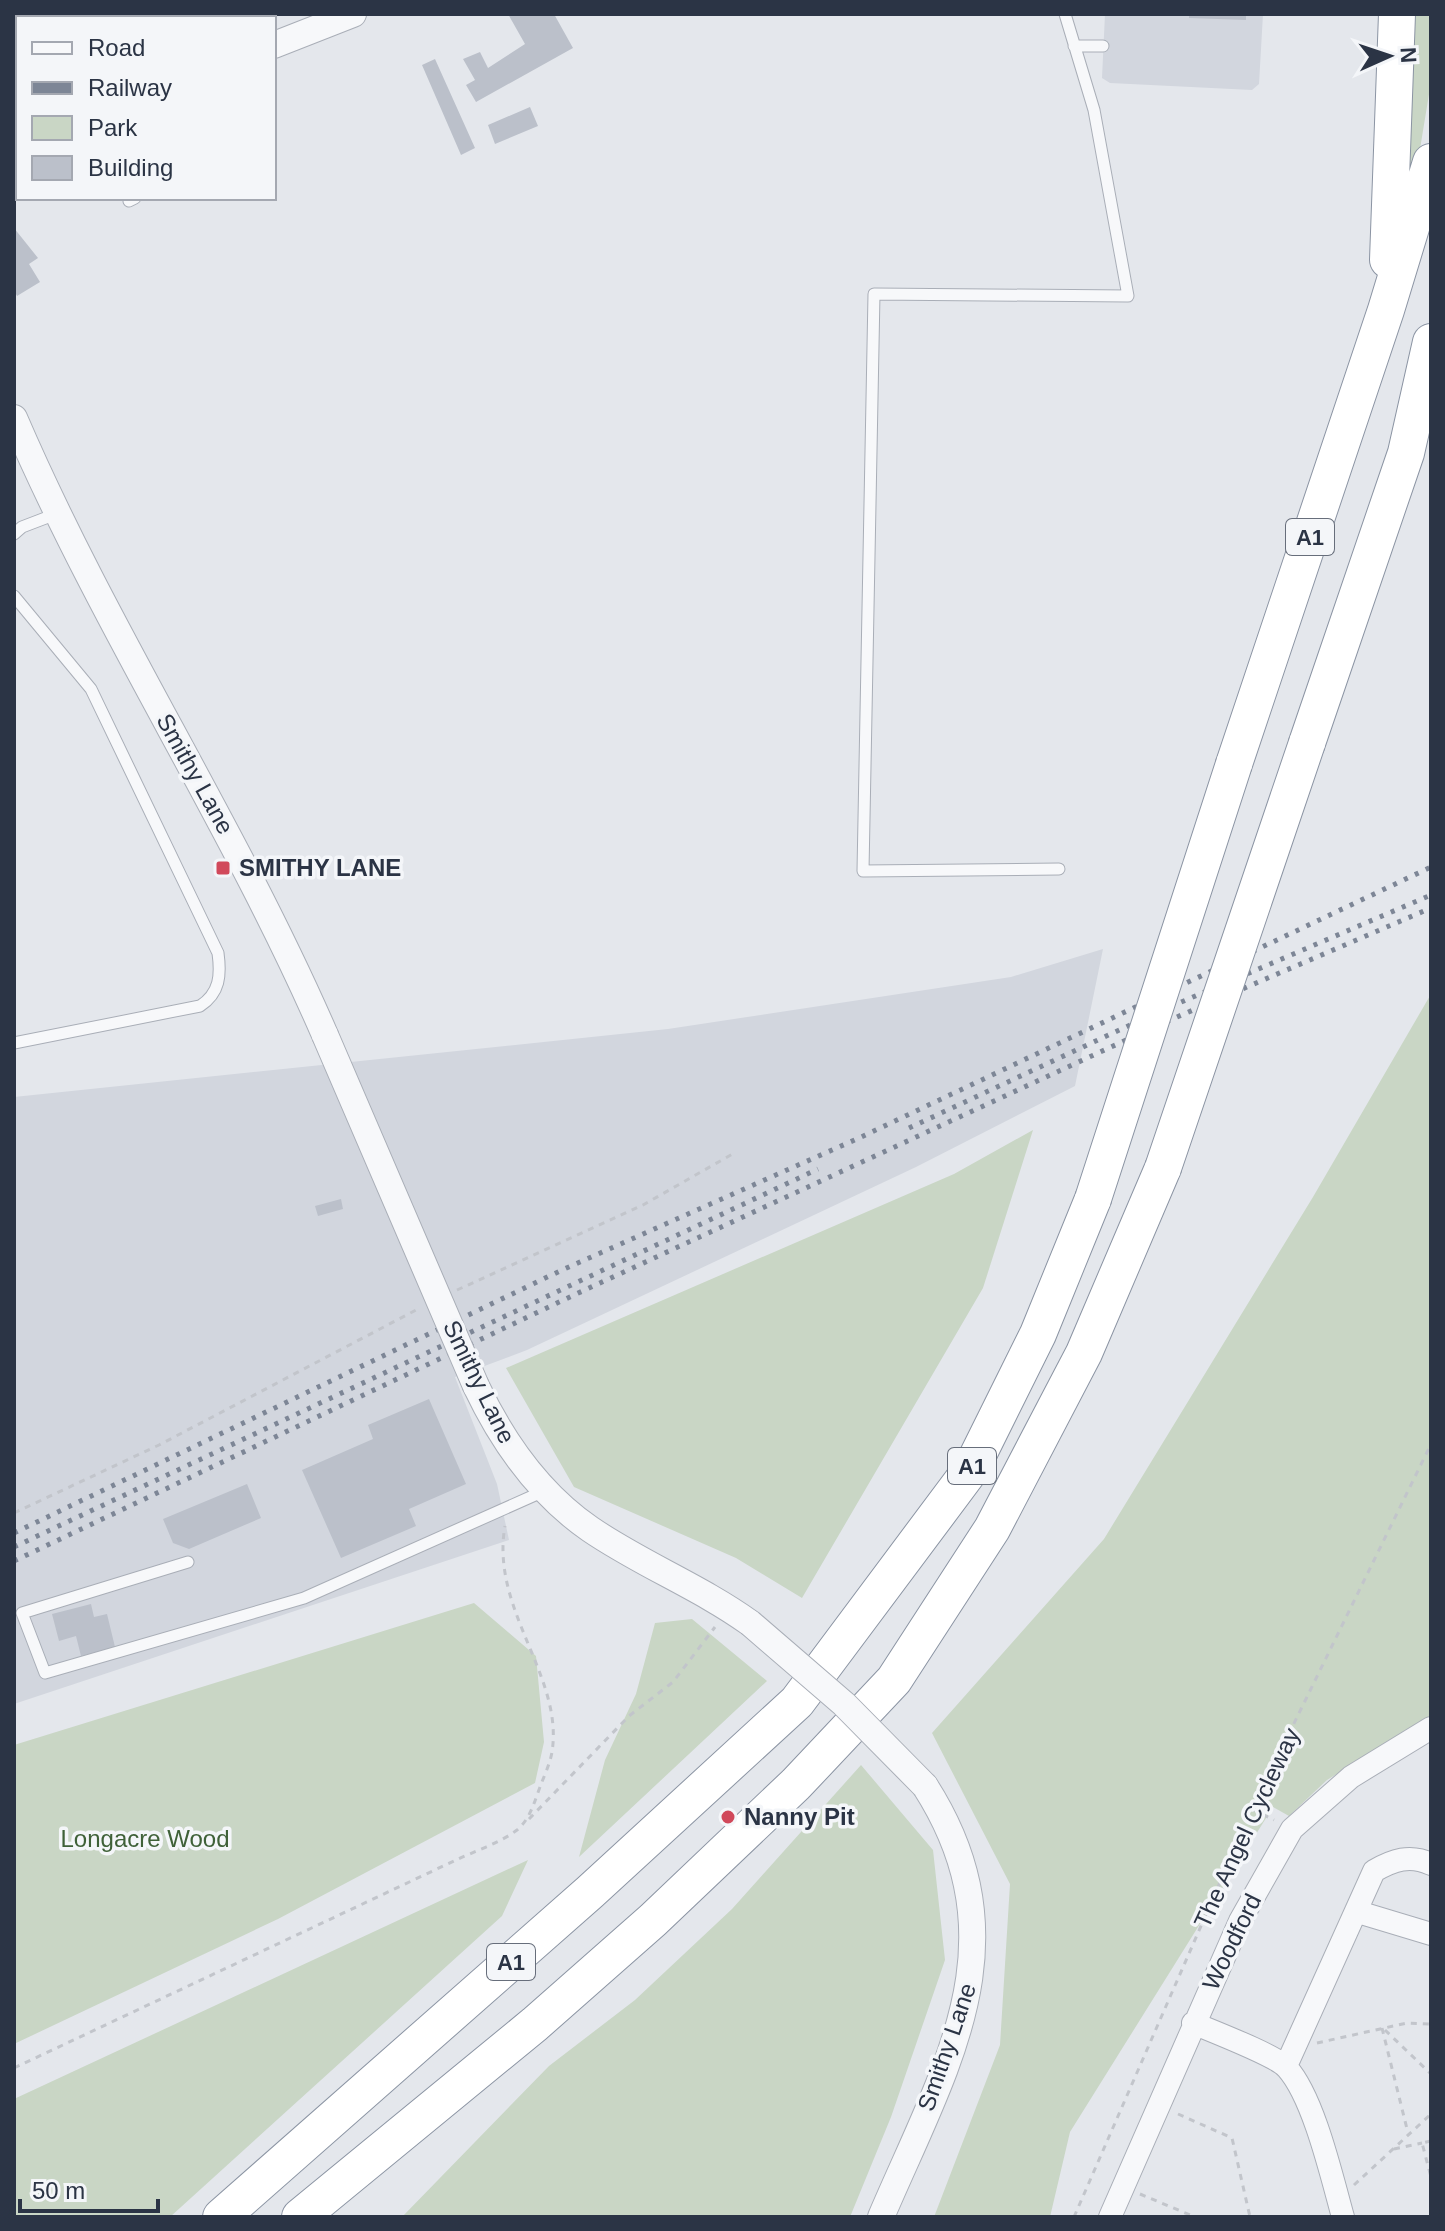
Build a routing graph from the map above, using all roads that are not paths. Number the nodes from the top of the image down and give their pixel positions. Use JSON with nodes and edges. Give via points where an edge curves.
{"nodes":[{"id":1,"x":353,"y":14,"type":"edge"},
{"id":2,"x":1065,"y":14,"type":"edge"},
{"id":3,"x":1397,"y":14,"type":"edge"},
{"id":4,"x":276,"y":44,"type":"edge"},
{"id":5,"x":1074,"y":46,"type":"junction"},
{"id":6,"x":1103,"y":46,"type":"dead end"},
{"id":7,"x":1431,"y":162,"type":"edge"},
{"id":8,"x":1386,"y":310,"type":"junction"},
{"id":9,"x":1431,"y":342,"type":"edge"},
{"id":10,"x":1431,"y":400,"type":"edge"},
{"id":11,"x":14,"y":418,"type":"edge"},
{"id":12,"x":1406,"y":453,"type":"junction"},
{"id":13,"x":56,"y":514,"type":"junction"},
{"id":14,"x":14,"y":534,"type":"edge"},
{"id":15,"x":14,"y":596,"type":"edge"},
{"id":16,"x":1059,"y":869,"type":"dead end"},
{"id":17,"x":14,"y":1043,"type":"edge"},
{"id":18,"x":544,"y":1491,"type":"junction"},
{"id":19,"x":188,"y":1562,"type":"dead end"},
{"id":20,"x":1431,"y":1728,"type":"edge"},
{"id":21,"x":1431,"y":1864,"type":"edge"},
{"id":22,"x":1358,"y":1912,"type":"junction"},
{"id":23,"x":1431,"y":1934,"type":"edge"},
{"id":24,"x":1193,"y":2023,"type":"junction"},
{"id":25,"x":1290,"y":2058,"type":"junction"},
{"id":26,"x":1341,"y":2208,"type":"edge"},
{"id":27,"x":221,"y":2217,"type":"edge"},
{"id":28,"x":300,"y":2217,"type":"edge"},
{"id":29,"x":881,"y":2217,"type":"edge"},
{"id":30,"x":1110,"y":2217,"type":"edge"}],
"edges":[{"from":1,"to":4,"type":"street"},
{"from":2,"to":5,"type":"lane"},
{"from":3,"to":8,"type":"highway"},
{"from":5,"to":6,"type":"lane"},
{"from":5,"to":16,"type":"lane","via":[[1094,110],[1128,296],[874,294],[863,871]]},
{"from":7,"to":8,"type":"highway","number":"A1"},
{"from":8,"to":27,"type":"highway","number":"A1","bridge":true,"via":[[1093,1199],[1038,1334],[971,1469],[797,1702]]},
{"from":9,"to":12,"type":"highway","number":"A1"},
{"from":10,"to":12,"type":"highway"},
{"from":11,"to":13,"type":"street","name":"Smithy Lane"},
{"from":12,"to":28,"type":"highway","number":"A1","bridge":true,"via":[[1163,1168],[1084,1353],[999,1516],[894,1680],[796,1784],[535,2024]]},
{"from":13,"to":14,"type":"lane"},
{"from":13,"to":18,"type":"street","name":"Smithy Lane","bridge":true,"via":[[249,870],[476,1386],[504,1440]]},
{"from":15,"to":17,"type":"lane","via":[[91,689],[218,953],[220,971],[218,986],[200,1006]]},
{"from":18,"to":19,"type":"lane","via":[[304,1598],[45,1673],[22,1613]]},
{"from":18,"to":29,"type":"street","name":"Smithy Lane","bridge":true,"via":[[593,1531],[740,1616],[844,1704],[925,1786],[950,1828],[966,1875],[974,1923],[973,1968],[950,2052]]},
{"from":20,"to":24,"type":"street","name":"Woodford","via":[[1351,1777],[1292,1829],[1240,1921]]},
{"from":21,"to":22,"type":"street","via":[[1395,1859],[1374,1871]]},
{"from":22,"to":23,"type":"street"},
{"from":22,"to":25,"type":"street"},
{"from":24,"to":25,"type":"street"},
{"from":24,"to":30,"type":"street","name":"Woodford"},
{"from":25,"to":26,"type":"street"}]}
